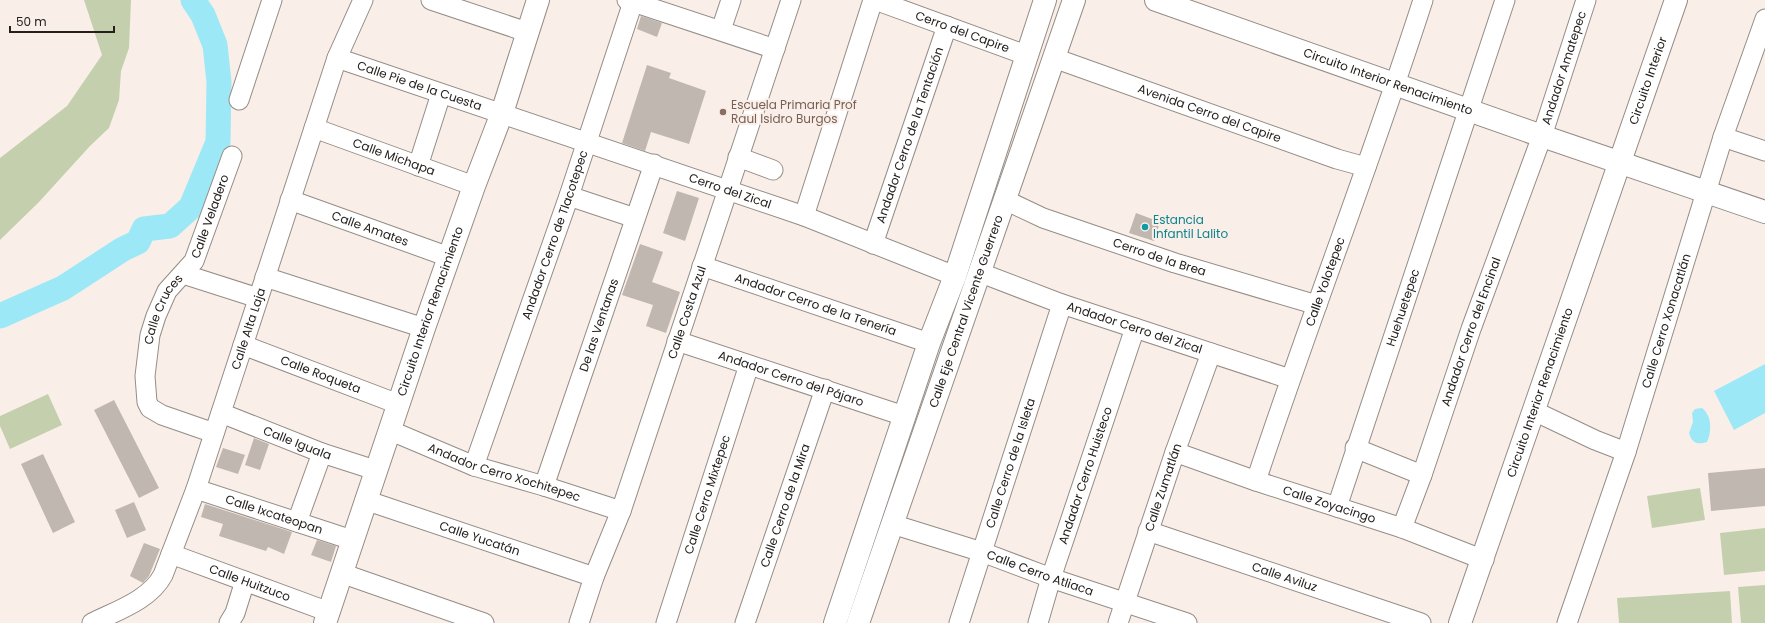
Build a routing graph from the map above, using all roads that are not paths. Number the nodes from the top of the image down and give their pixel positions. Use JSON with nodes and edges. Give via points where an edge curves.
{"nodes":[{"id":1,"x":272,"y":0,"type":"edge"},
{"id":2,"x":363,"y":0,"type":"edge"},
{"id":3,"x":538,"y":0,"type":"edge"},
{"id":4,"x":731,"y":0,"type":"edge"},
{"id":5,"x":791,"y":0,"type":"edge"},
{"id":6,"x":874,"y":0,"type":"edge"},
{"id":7,"x":1045,"y":0,"type":"edge"},
{"id":8,"x":1074,"y":0,"type":"edge"},
{"id":9,"x":1156,"y":0,"type":"edge"},
{"id":10,"x":1422,"y":0,"type":"edge"},
{"id":11,"x":1505,"y":0,"type":"edge"},
{"id":12,"x":1586,"y":0,"type":"edge"},
{"id":13,"x":1676,"y":0,"type":"edge"},
{"id":14,"x":630,"y":1,"type":"edge"},
{"id":15,"x":441,"y":2,"type":"edge"},
{"id":16,"x":1765,"y":19,"type":"edge"},
{"id":17,"x":947,"y":26,"type":"junction"},
{"id":18,"x":721,"y":30,"type":"junction"},
{"id":19,"x":528,"y":32,"type":"junction"},
{"id":20,"x":775,"y":49,"type":"junction"},
{"id":21,"x":1026,"y":55,"type":"junction"},
{"id":22,"x":337,"y":58,"type":"junction"},
{"id":23,"x":1054,"y":58,"type":"junction"},
{"id":24,"x":1758,"y":64,"type":"edge"},
{"id":25,"x":1396,"y":84,"type":"junction"},
{"id":26,"x":441,"y":94,"type":"junction"},
{"id":27,"x":239,"y":100,"type":"dead end"},
{"id":28,"x":1469,"y":109,"type":"junction"},
{"id":29,"x":502,"y":113,"type":"junction"},
{"id":30,"x":314,"y":128,"type":"junction"},
{"id":31,"x":1542,"y":136,"type":"junction"},
{"id":32,"x":1723,"y":137,"type":"junction"},
{"id":33,"x":587,"y":141,"type":"junction"},
{"id":34,"x":1765,"y":151,"type":"edge"},
{"id":35,"x":232,"y":156,"type":"dead end"},
{"id":36,"x":738,"y":158,"type":"junction"},
{"id":37,"x":1620,"y":162,"type":"junction"},
{"id":38,"x":654,"y":164,"type":"junction"},
{"id":39,"x":418,"y":166,"type":"junction"},
{"id":40,"x":1366,"y":167,"type":"junction"},
{"id":41,"x":773,"y":170,"type":"dead end"},
{"id":42,"x":474,"y":186,"type":"junction"},
{"id":43,"x":727,"y":190,"type":"junction"},
{"id":44,"x":1705,"y":191,"type":"junction"},
{"id":45,"x":569,"y":196,"type":"junction"},
{"id":46,"x":290,"y":200,"type":"junction"},
{"id":47,"x":1006,"y":200,"type":"junction"},
{"id":48,"x":1765,"y":212,"type":"edge"},
{"id":49,"x":804,"y":216,"type":"junction"},
{"id":50,"x":635,"y":218,"type":"junction"},
{"id":51,"x":873,"y":244,"type":"junction"},
{"id":52,"x":449,"y":257,"type":"junction"},
{"id":53,"x":702,"y":266,"type":"junction"},
{"id":54,"x":981,"y":273,"type":"junction"},
{"id":55,"x":183,"y":274,"type":"junction"},
{"id":56,"x":955,"y":276,"type":"junction"},
{"id":57,"x":265,"y":277,"type":"junction"},
{"id":58,"x":258,"y":298,"type":"junction"},
{"id":59,"x":1062,"y":304,"type":"junction"},
{"id":60,"x":1317,"y":305,"type":"junction"},
{"id":61,"x":424,"y":328,"type":"junction"},
{"id":62,"x":1134,"y":328,"type":"junction"},
{"id":63,"x":677,"y":341,"type":"junction"},
{"id":64,"x":929,"y":343,"type":"junction"},
{"id":65,"x":243,"y":345,"type":"junction"},
{"id":66,"x":1210,"y":352,"type":"junction"},
{"id":67,"x":749,"y":365,"type":"junction"},
{"id":68,"x":1290,"y":379,"type":"junction"},
{"id":69,"x":825,"y":389,"type":"junction"},
{"id":70,"x":398,"y":404,"type":"junction"},
{"id":71,"x":1534,"y":411,"type":"junction"},
{"id":72,"x":221,"y":413,"type":"junction"},
{"id":73,"x":904,"y":416,"type":"junction"},
{"id":74,"x":389,"y":430,"type":"junction"},
{"id":75,"x":214,"y":433,"type":"junction"},
{"id":76,"x":1355,"y":448,"type":"junction"},
{"id":77,"x":1175,"y":452,"type":"junction"},
{"id":78,"x":1626,"y":452,"type":"junction"},
{"id":79,"x":322,"y":453,"type":"junction"},
{"id":80,"x":474,"y":466,"type":"junction"},
{"id":81,"x":375,"y":470,"type":"junction"},
{"id":82,"x":1422,"y":475,"type":"junction"},
{"id":83,"x":1256,"y":481,"type":"junction"},
{"id":84,"x":544,"y":486,"type":"junction"},
{"id":85,"x":196,"y":489,"type":"junction"},
{"id":86,"x":365,"y":500,"type":"junction"},
{"id":87,"x":1337,"y":507,"type":"junction"},
{"id":88,"x":621,"y":512,"type":"junction"},
{"id":89,"x":297,"y":522,"type":"junction"},
{"id":90,"x":892,"y":524,"type":"junction"},
{"id":91,"x":1402,"y":528,"type":"junction"},
{"id":92,"x":1148,"y":531,"type":"junction"},
{"id":93,"x":352,"y":540,"type":"junction"},
{"id":94,"x":982,"y":552,"type":"junction"},
{"id":95,"x":171,"y":554,"type":"junction"},
{"id":96,"x":1484,"y":560,"type":"junction"},
{"id":97,"x":341,"y":573,"type":"junction"},
{"id":98,"x":594,"y":578,"type":"junction"},
{"id":99,"x":1051,"y":578,"type":"junction"},
{"id":100,"x":245,"y":581,"type":"junction"},
{"id":101,"x":1125,"y":602,"type":"junction"},
{"id":102,"x":327,"y":617,"type":"edge"},
{"id":103,"x":92,"y":623,"type":"edge"},
{"id":104,"x":229,"y":623,"type":"edge"},
{"id":105,"x":484,"y":623,"type":"edge"},
{"id":106,"x":580,"y":623,"type":"edge"},
{"id":107,"x":666,"y":623,"type":"edge"},
{"id":108,"x":745,"y":623,"type":"edge"},
{"id":109,"x":835,"y":623,"type":"edge"},
{"id":110,"x":858,"y":623,"type":"edge"},
{"id":111,"x":959,"y":623,"type":"edge"},
{"id":112,"x":1038,"y":623,"type":"edge"},
{"id":113,"x":1118,"y":623,"type":"edge"},
{"id":114,"x":1187,"y":623,"type":"edge"},
{"id":115,"x":1421,"y":623,"type":"edge"},
{"id":116,"x":1460,"y":623,"type":"edge"},
{"id":117,"x":1567,"y":623,"type":"edge"}],
"edges":[{"from":1,"to":27,"type":"street"},
{"from":2,"to":22,"type":"street","name":"Calle Alta Laja"},
{"from":3,"to":19,"type":"main road","name":"Circuito Interior Renacimiento"},
{"from":4,"to":18,"type":"street"},
{"from":5,"to":20,"type":"street","name":"Calle Costa Azul"},
{"from":6,"to":17,"type":"street","name":"Cerro del Capire"},
{"from":6,"to":49,"type":"street"},
{"from":7,"to":21,"type":"main road","name":"Calle Eje Central Vicente Guerrero"},
{"from":8,"to":23,"type":"main road","name":"Calle Eje Central Vicente Guerrero"},
{"from":9,"to":25,"type":"main road","name":"Circuito Interior Renacimiento"},
{"from":10,"to":25,"type":"street","name":"Calle Yolotepec"},
{"from":11,"to":28,"type":"street","name":"Huehuetepec"},
{"from":12,"to":31,"type":"street","name":"Andador Amatepec"},
{"from":13,"to":37,"type":"main road","name":"Circuito Interior"},
{"from":14,"to":18,"type":"street"},
{"from":14,"to":33,"type":"street","name":"Andador Cerro de Tlacotepec"},
{"from":15,"to":19,"type":"street"},
{"from":16,"to":24,"type":"street","name":"Calle Cerro Xonacatlán"},
{"from":17,"to":21,"type":"street","name":"Cerro del Capire"},
{"from":17,"to":51,"type":"street","name":"Andador Cerro de la Tentación"},
{"from":18,"to":20,"type":"street"},
{"from":19,"to":29,"type":"main road","name":"Circuito Interior Renacimiento"},
{"from":20,"to":36,"type":"street","name":"Calle Costa Azul"},
{"from":21,"to":56,"type":"main road","name":"Calle Eje Central Vicente Guerrero"},
{"from":22,"to":26,"type":"street","name":"Calle Pie de la Cuesta"},
{"from":22,"to":30,"type":"street","name":"Calle Alta Laja"},
{"from":23,"to":40,"type":"street","name":"Avenida Cerro del Capire","via":[[1322,154]]},
{"from":23,"to":47,"type":"main road","name":"Calle Eje Central Vicente Guerrero"},
{"from":24,"to":32,"type":"street","name":"Calle Cerro Xonacatlán"},
{"from":25,"to":28,"type":"main road","name":"Circuito Interior Renacimiento"},
{"from":25,"to":40,"type":"street","name":"Calle Yolotepec"},
{"from":26,"to":29,"type":"street","name":"Calle Pie de la Cuesta"},
{"from":26,"to":39,"type":"street"},
{"from":28,"to":31,"type":"main road","name":"Circuito Interior Renacimiento"},
{"from":28,"to":76,"type":"street","name":"Huehuetepec"},
{"from":29,"to":33,"type":"street","name":"Cerro del Zical"},
{"from":29,"to":42,"type":"main road","name":"Circuito Interior Renacimiento"},
{"from":30,"to":39,"type":"street","name":"Calle Michapa"},
{"from":30,"to":46,"type":"street","name":"Calle Alta Laja"},
{"from":31,"to":37,"type":"main road","name":"Circuito Interior Renacimiento"},
{"from":31,"to":82,"type":"street","name":"Andador Cerro del Encinal","via":[[1471,328]]},
{"from":32,"to":34,"type":"street"},
{"from":32,"to":44,"type":"street","name":"Calle Cerro Xonacatlán"},
{"from":33,"to":38,"type":"street","name":"Cerro del Zical"},
{"from":33,"to":45,"type":"street","name":"Andador Cerro de Tlacotepec"},
{"from":35,"to":55,"type":"street","name":"Calle Veladero","via":[[201,245],[194,261]]},
{"from":36,"to":41,"type":"street"},
{"from":36,"to":43,"type":"street","name":"Calle Costa Azul"},
{"from":37,"to":44,"type":"main road","name":"Circuito Interior Renacimiento"},
{"from":37,"to":71,"type":"main road","name":"Circuito Interior Renacimiento"},
{"from":38,"to":43,"type":"street","name":"Cerro del Zical"},
{"from":38,"to":50,"type":"street","name":"De las Ventanas"},
{"from":39,"to":42,"type":"street","name":"Calle Michapa"},
{"from":40,"to":60,"type":"street","name":"Calle Yolotepec"},
{"from":42,"to":52,"type":"main road","name":"Circuito Interior Renacimiento"},
{"from":43,"to":49,"type":"street","name":"Cerro del Zical"},
{"from":43,"to":53,"type":"street","name":"Calle Costa Azul"},
{"from":44,"to":48,"type":"main road","name":"Circuito Interior Renacimiento"},
{"from":44,"to":78,"type":"street","name":"Calle Cerro Xonacatlán"},
{"from":45,"to":50,"type":"street"},
{"from":45,"to":80,"type":"street","name":"Andador Cerro de Tlacotepec"},
{"from":46,"to":52,"type":"street","name":"Calle Amates"},
{"from":46,"to":57,"type":"street","name":"Calle Alta Laja"},
{"from":47,"to":54,"type":"main road","name":"Calle Eje Central Vicente Guerrero"},
{"from":47,"to":60,"type":"street","name":"Cerro de la Brea","via":[[1043,218],[1174,263]]},
{"from":49,"to":51,"type":"street","name":"Cerro del Zical"},
{"from":50,"to":84,"type":"street","name":"De las Ventanas"},
{"from":51,"to":56,"type":"street","name":"Cerro del Zical"},
{"from":52,"to":61,"type":"main road","name":"Circuito Interior Renacimiento"},
{"from":53,"to":63,"type":"street","name":"Calle Costa Azul"},
{"from":53,"to":64,"type":"street","name":"Andador Cerro de la Tenería"},
{"from":54,"to":59,"type":"street","name":"Andador Cerro del Zical"},
{"from":54,"to":90,"type":"main road","name":"Calle Eje Central Vicente Guerrero"},
{"from":55,"to":58,"type":"street","name":"Calle Cruces"},
{"from":55,"to":75,"type":"street","name":"Calle Cruces","via":[[167,291],[156,316],[147,354],[146,402],[150,408],[162,415]]},
{"from":56,"to":64,"type":"main road","name":"Calle Eje Central Vicente Guerrero"},
{"from":57,"to":58,"type":"street","name":"Calle Alta Laja"},
{"from":57,"to":61,"type":"street"},
{"from":58,"to":65,"type":"street","name":"Calle Alta Laja"},
{"from":59,"to":62,"type":"street","name":"Andador Cerro del Zical"},
{"from":59,"to":94,"type":"street","name":"Calle Cerro de la Isleta"},
{"from":60,"to":68,"type":"street","name":"Calle Yolotepec"},
{"from":61,"to":70,"type":"main road","name":"Circuito Interior Renacimiento"},
{"from":62,"to":66,"type":"street","name":"Andador Cerro del Zical"},
{"from":62,"to":99,"type":"street","name":"Andador Cerro Huisteco"},
{"from":63,"to":67,"type":"street","name":"Andador Cerro del Pájaro"},
{"from":63,"to":88,"type":"street","name":"Calle Costa Azul"},
{"from":64,"to":73,"type":"main road","name":"Calle Eje Central Vicente Guerrero"},
{"from":65,"to":70,"type":"street","name":"Calle Roqueta"},
{"from":65,"to":72,"type":"street","name":"Calle Alta Laja"},
{"from":66,"to":68,"type":"street","name":"Andador Cerro del Zical"},
{"from":66,"to":77,"type":"street","name":"Calle Zumatlán"},
{"from":67,"to":69,"type":"street","name":"Andador Cerro del Pájaro"},
{"from":67,"to":107,"type":"street","name":"Calle Cerro Mixtepec"},
{"from":68,"to":83,"type":"street","name":"Calle Yolotepec"},
{"from":69,"to":73,"type":"street","name":"Andador Cerro del Pájaro"},
{"from":69,"to":108,"type":"street","name":"Calle Cerro de la Mira"},
{"from":70,"to":74,"type":"main road","name":"Circuito Interior Renacimiento"},
{"from":71,"to":78,"type":"street"},
{"from":71,"to":96,"type":"main road","name":"Circuito Interior Renacimiento"},
{"from":72,"to":75,"type":"street","name":"Calle Alta Laja"},
{"from":72,"to":79,"type":"street","name":"Calle Iguala"},
{"from":73,"to":109,"type":"main road","name":"Calle Eje Central Vicente Guerrero"},
{"from":74,"to":80,"type":"street","name":"Andador Cerro Xochitepec"},
{"from":74,"to":81,"type":"main road","name":"Circuito Interior Renacimiento"},
{"from":75,"to":85,"type":"street","name":"Calle Alta Laja"},
{"from":76,"to":82,"type":"street"},
{"from":76,"to":87,"type":"street","name":"Huehuetepec"},
{"from":77,"to":83,"type":"street","name":"Calle Zoyacingo"},
{"from":77,"to":92,"type":"street","name":"Calle Zumatlán"},
{"from":78,"to":117,"type":"street","name":"Calle Cerro Xonacatlán"},
{"from":79,"to":81,"type":"street","name":"Calle Iguala"},
{"from":79,"to":89,"type":"street"},
{"from":80,"to":84,"type":"street","name":"Andador Cerro Xochitepec"},
{"from":81,"to":86,"type":"main road","name":"Circuito Interior Renacimiento"},
{"from":82,"to":91,"type":"street","name":"Andador Cerro del Encinal"},
{"from":83,"to":87,"type":"street","name":"Calle Zoyacingo"},
{"from":84,"to":88,"type":"street","name":"Andador Cerro Xochitepec"},
{"from":85,"to":89,"type":"street","name":"Calle Ixcateopan"},
{"from":85,"to":95,"type":"street","name":"Calle Alta Laja"},
{"from":86,"to":93,"type":"main road","name":"Circuito Interior Renacimiento"},
{"from":86,"to":98,"type":"street","name":"Calle Yucatán"},
{"from":87,"to":91,"type":"street","name":"Calle Zoyacingo"},
{"from":88,"to":98,"type":"street","name":"Calle Costa Azul"},
{"from":89,"to":93,"type":"street","name":"Calle Ixcateopan"},
{"from":90,"to":94,"type":"street","name":"Calle Cerro Atliaca"},
{"from":90,"to":110,"type":"main road","name":"Calle Eje Central Vicente Guerrero"},
{"from":91,"to":96,"type":"street","name":"Calle Zoyacingo"},
{"from":92,"to":101,"type":"street","name":"Calle Zumatlán"},
{"from":92,"to":115,"type":"street","name":"Calle Aviluz"},
{"from":93,"to":97,"type":"main road","name":"Circuito Interior Renacimiento"},
{"from":94,"to":99,"type":"street","name":"Calle Cerro Atliaca"},
{"from":94,"to":111,"type":"street","name":"Calle Cerro de la Isleta"},
{"from":95,"to":100,"type":"street","name":"Calle Huitzuco"},
{"from":95,"to":103,"type":"street","name":"Calle Alta Laja","via":[[158,586]]},
{"from":96,"to":116,"type":"main road","name":"Circuito Interior Renacimiento"},
{"from":97,"to":102,"type":"main road","name":"Circuito Interior Renacimiento"},
{"from":97,"to":105,"type":"street"},
{"from":98,"to":106,"type":"street","name":"Calle Costa Azul"},
{"from":99,"to":101,"type":"street","name":"Calle Cerro Atliaca"},
{"from":99,"to":112,"type":"street","name":"Andador Cerro Huisteco"},
{"from":100,"to":102,"type":"street","name":"Calle Huitzuco"},
{"from":100,"to":104,"type":"street","via":[[235,613]]},
{"from":101,"to":113,"type":"street","name":"Calle Zumatlán"},
{"from":101,"to":114,"type":"street","name":"Calle Cerro Atliaca"}]}
